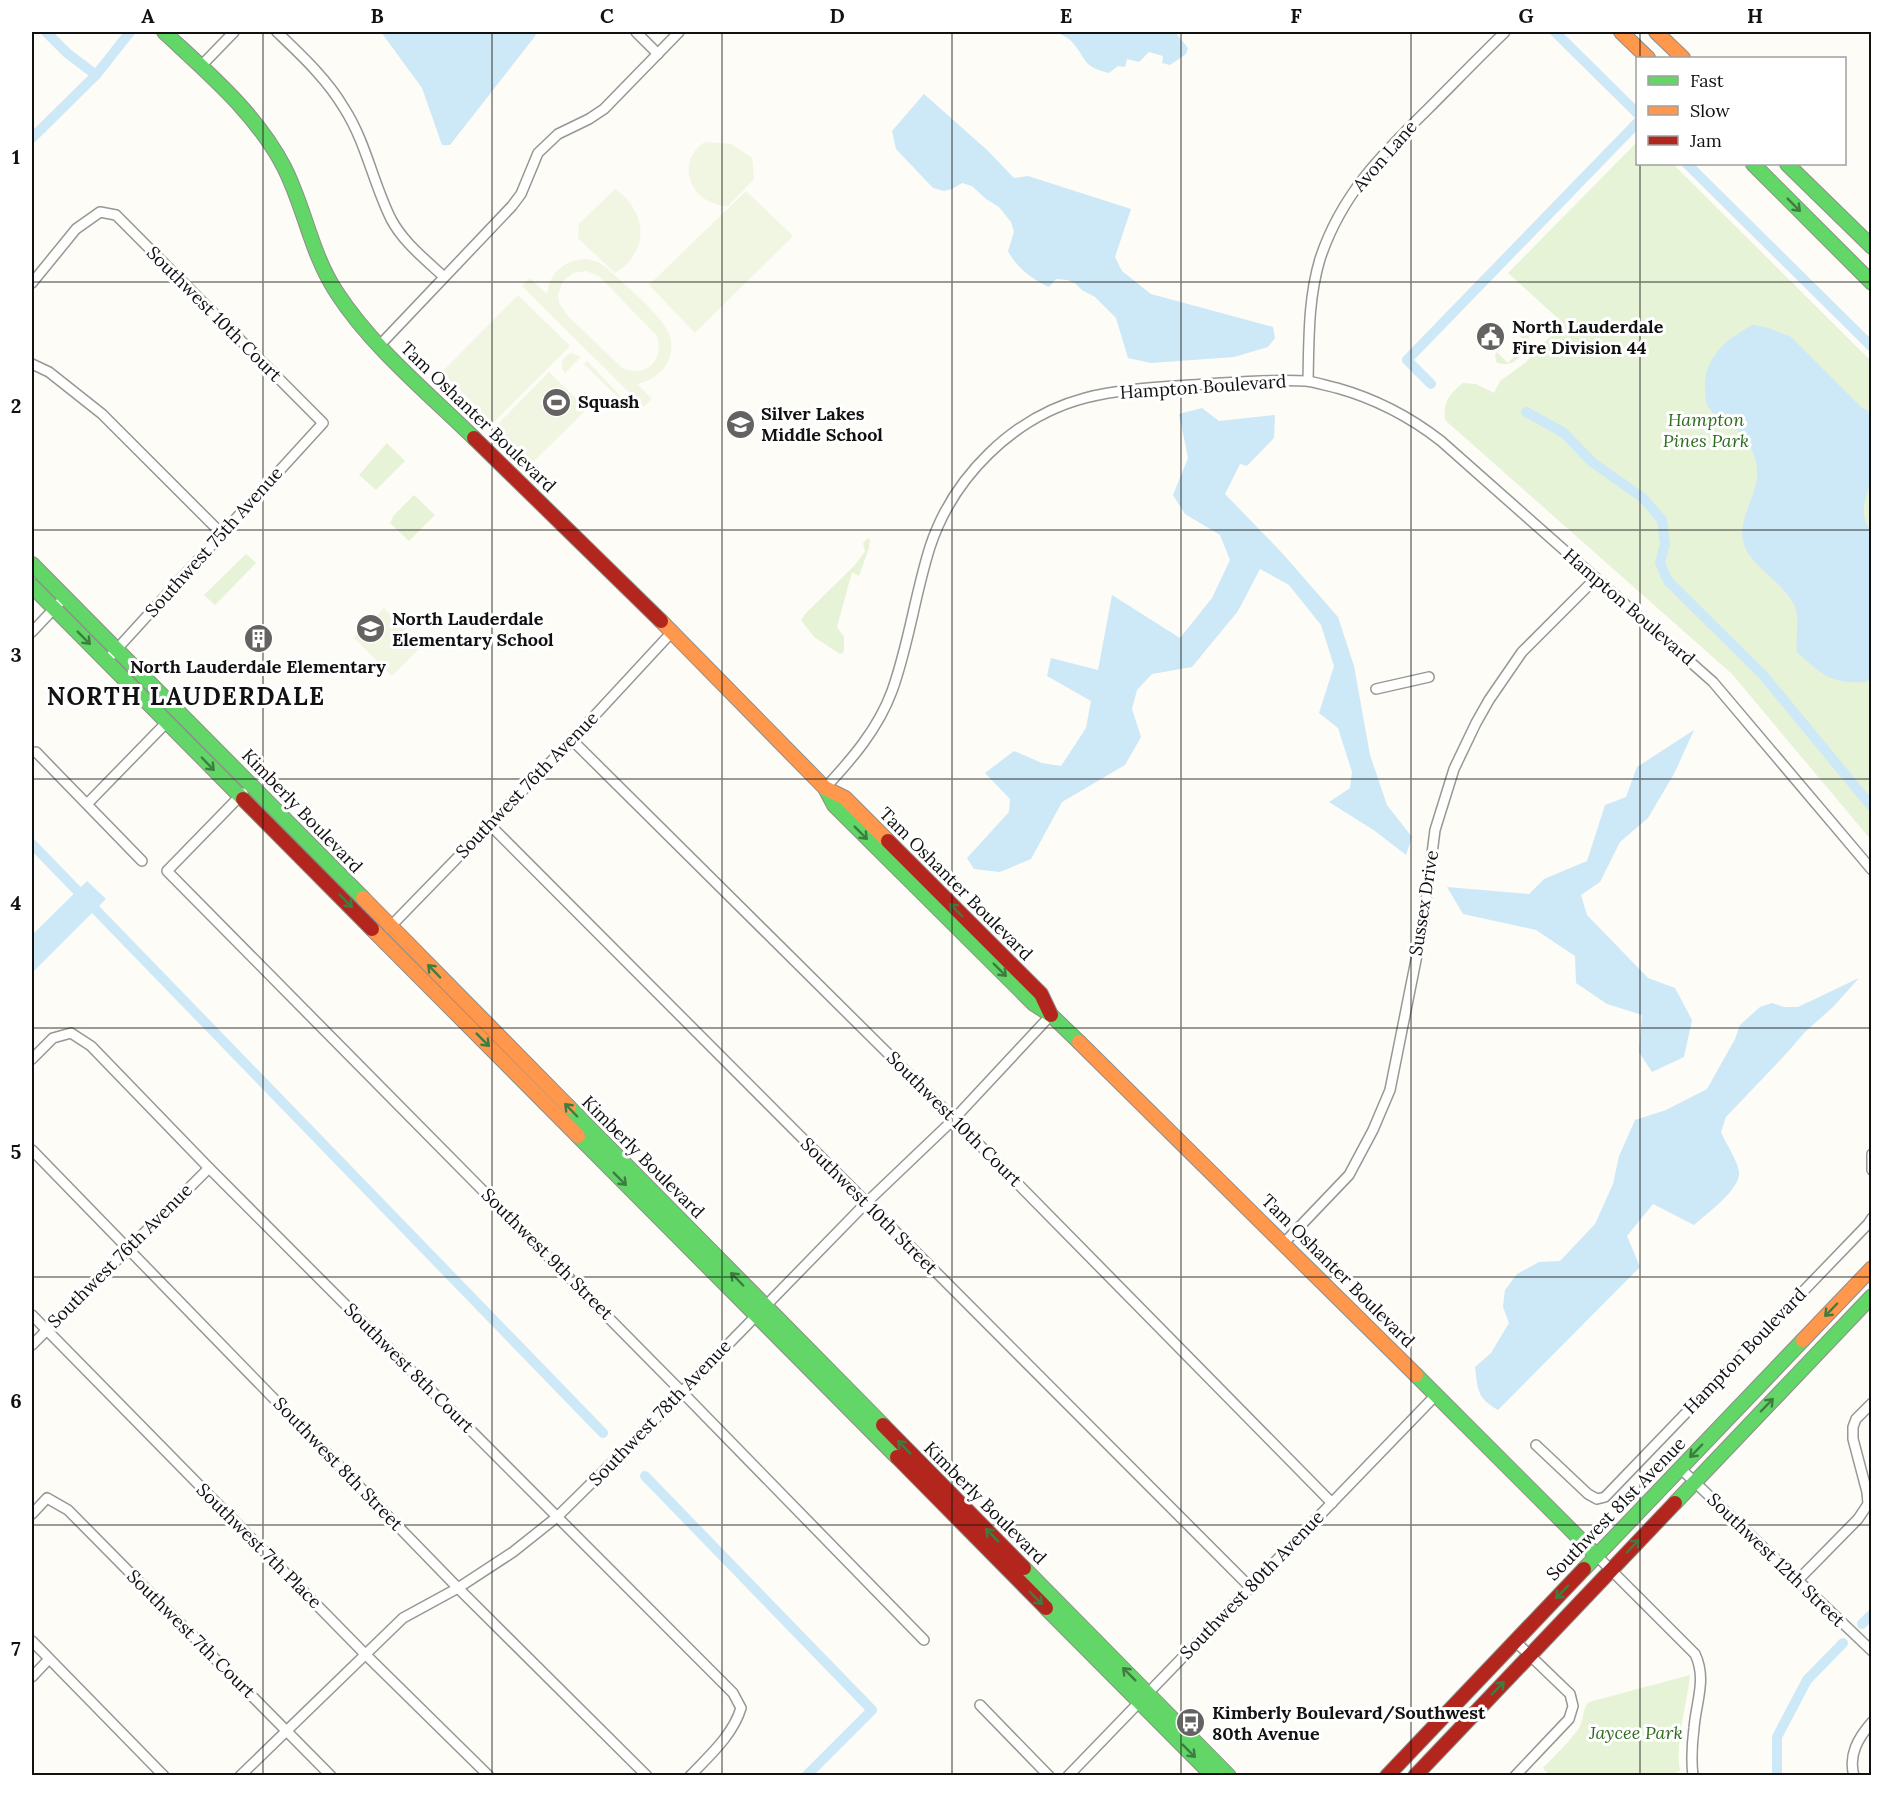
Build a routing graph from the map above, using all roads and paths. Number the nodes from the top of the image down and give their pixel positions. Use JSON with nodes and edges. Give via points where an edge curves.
{"nodes":[{"id":1,"x":164,"y":32,"type":"edge"},
{"id":2,"x":234,"y":32,"type":"edge"},
{"id":3,"x":277,"y":32,"type":"edge"},
{"id":4,"x":636,"y":32,"type":"edge"},
{"id":5,"x":679,"y":32,"type":"edge"},
{"id":6,"x":1505,"y":32,"type":"edge"},
{"id":7,"x":1621,"y":32,"type":"edge"},
{"id":8,"x":1656,"y":32,"type":"edge"},
{"id":9,"x":658,"y":54,"type":"junction"},
{"id":10,"x":1647,"y":57,"type":"edge"},
{"id":11,"x":1682,"y":57,"type":"edge"},
{"id":12,"x":200,"y":67,"type":"junction"},
{"id":13,"x":1754,"y":165,"type":"edge"},
{"id":14,"x":1768,"y":165,"type":"edge"},
{"id":15,"x":1788,"y":165,"type":"edge"},
{"id":16,"x":1802,"y":178,"type":"junction"},
{"id":17,"x":1872,"y":247,"type":"edge"},
{"id":18,"x":444,"y":277,"type":"junction"},
{"id":19,"x":32,"y":282,"type":"edge"},
{"id":20,"x":1872,"y":283,"type":"edge"},
{"id":21,"x":379,"y":346,"type":"junction"},
{"id":22,"x":32,"y":364,"type":"edge"},
{"id":23,"x":1308,"y":381,"type":"junction"},
{"id":24,"x":323,"y":423,"type":"joint"},
{"id":25,"x":221,"y":534,"type":"junction"},
{"id":26,"x":32,"y":564,"type":"edge"},
{"id":27,"x":1596,"y":578,"type":"junction"},
{"id":28,"x":32,"y":586,"type":"edge"},
{"id":29,"x":65,"y":597,"type":"junction"},
{"id":30,"x":55,"y":609,"type":"junction"},
{"id":31,"x":32,"y":632,"type":"edge"},
{"id":32,"x":672,"y":632,"type":"junction"},
{"id":33,"x":117,"y":649,"type":"junction"},
{"id":34,"x":106,"y":661,"type":"junction"},
{"id":35,"x":1430,"y":677,"type":"dead end"},
{"id":36,"x":1376,"y":689,"type":"dead end"},
{"id":37,"x":167,"y":722,"type":"junction"},
{"id":38,"x":572,"y":740,"type":"junction"},
{"id":39,"x":36,"y":752,"type":"dead end"},
{"id":40,"x":251,"y":785,"type":"junction"},
{"id":41,"x":825,"y":788,"type":"junction"},
{"id":42,"x":240,"y":796,"type":"junction"},
{"id":43,"x":87,"y":804,"type":"junction"},
{"id":44,"x":489,"y":824,"type":"junction"},
{"id":45,"x":274,"y":831,"type":"junction"},
{"id":46,"x":142,"y":861,"type":"dead end"},
{"id":47,"x":1872,"y":870,"type":"edge"},
{"id":48,"x":338,"y":873,"type":"junction"},
{"id":49,"x":385,"y":931,"type":"junction"},
{"id":50,"x":1051,"y":1015,"type":"junction"},
{"id":51,"x":32,"y":1059,"type":"edge"},
{"id":52,"x":954,"y":1119,"type":"junction"},
{"id":53,"x":32,"y":1150,"type":"edge"},
{"id":54,"x":1872,"y":1154,"type":"edge"},
{"id":55,"x":209,"y":1168,"type":"junction"},
{"id":56,"x":1872,"y":1170,"type":"edge"},
{"id":57,"x":866,"y":1203,"type":"junction"},
{"id":58,"x":1872,"y":1218,"type":"edge"},
{"id":59,"x":1284,"y":1243,"type":"junction"},
{"id":60,"x":128,"y":1249,"type":"junction"},
{"id":61,"x":1872,"y":1268,"type":"edge"},
{"id":62,"x":1872,"y":1296,"type":"edge"},
{"id":63,"x":760,"y":1312,"type":"junction"},
{"id":64,"x":32,"y":1315,"type":"edge"},
{"id":65,"x":46,"y":1330,"type":"junction"},
{"id":66,"x":32,"y":1345,"type":"edge"},
{"id":67,"x":681,"y":1391,"type":"junction"},
{"id":68,"x":1436,"y":1395,"type":"junction"},
{"id":69,"x":1872,"y":1403,"type":"edge"},
{"id":70,"x":1536,"y":1445,"type":"dead end"},
{"id":71,"x":1680,"y":1468,"type":"junction"},
{"id":72,"x":1694,"y":1482,"type":"junction"},
{"id":73,"x":1332,"y":1503,"type":"junction"},
{"id":74,"x":32,"y":1514,"type":"edge"},
{"id":75,"x":557,"y":1517,"type":"junction"},
{"id":76,"x":1596,"y":1556,"type":"junction"},
{"id":77,"x":1610,"y":1570,"type":"junction"},
{"id":78,"x":1798,"y":1580,"type":"junction"},
{"id":79,"x":1250,"y":1587,"type":"junction"},
{"id":80,"x":458,"y":1588,"type":"junction"},
{"id":81,"x":924,"y":1640,"type":"dead end"},
{"id":82,"x":32,"y":1641,"type":"edge"},
{"id":83,"x":1515,"y":1641,"type":"junction"},
{"id":84,"x":1872,"y":1651,"type":"edge"},
{"id":85,"x":365,"y":1654,"type":"junction"},
{"id":86,"x":1529,"y":1655,"type":"junction"},
{"id":87,"x":49,"y":1659,"type":"junction"},
{"id":88,"x":32,"y":1677,"type":"edge"},
{"id":89,"x":1144,"y":1697,"type":"junction"},
{"id":90,"x":980,"y":1705,"type":"dead end"},
{"id":91,"x":1872,"y":1722,"type":"edge"},
{"id":92,"x":286,"y":1730,"type":"junction"},
{"id":93,"x":164,"y":1776,"type":"edge"},
{"id":94,"x":240,"y":1776,"type":"edge"},
{"id":95,"x":331,"y":1776,"type":"edge"},
{"id":96,"x":489,"y":1776,"type":"edge"},
{"id":97,"x":647,"y":1776,"type":"edge"},
{"id":98,"x":690,"y":1776,"type":"edge"},
{"id":99,"x":1049,"y":1776,"type":"edge"},
{"id":100,"x":1068,"y":1776,"type":"edge"},
{"id":101,"x":1213,"y":1776,"type":"edge"},
{"id":102,"x":1229,"y":1776,"type":"edge"},
{"id":103,"x":1387,"y":1776,"type":"edge"},
{"id":104,"x":1414,"y":1776,"type":"edge"},
{"id":105,"x":1515,"y":1776,"type":"edge"},
{"id":106,"x":1693,"y":1776,"type":"edge"},
{"id":107,"x":1854,"y":1776,"type":"edge"}],
"edges":[{"from":1,"to":12,"type":"street","name":"Tam Oshanter Boulevard"},
{"from":2,"to":12,"type":"street"},
{"from":3,"to":18,"type":"street","via":[[304,58],[344,108],[402,237]]},
{"from":4,"to":9,"type":"street"},
{"from":5,"to":9,"type":"street"},
{"from":6,"to":23,"type":"street","name":"Avon Lane","via":[[1386,150],[1348,199],[1320,261],[1309,321]]},
{"from":7,"to":10,"type":"street"},
{"from":8,"to":11,"type":"street"},
{"from":9,"to":18,"type":"street","via":[[604,109],[558,134],[538,153],[512,206]]},
{"from":12,"to":21,"type":"street","name":"Tam Oshanter Boulevard","via":[[266,136],[285,167],[325,272],[358,323]]},
{"from":13,"to":20,"type":"street","one_way":true},
{"from":14,"to":16,"type":"street","via":[[1785,176]]},
{"from":15,"to":16,"type":"street"},
{"from":16,"to":17,"type":"street"},
{"from":18,"to":21,"type":"street"},
{"from":19,"to":24,"type":"street","name":"Southwest 10th Court","via":[[76,229],[100,212],[116,215]]},
{"from":21,"to":32,"type":"street","name":"Tam Oshanter Boulevard"},
{"from":22,"to":25,"type":"street","via":[[49,372],[102,414]]},
{"from":23,"to":27,"type":"street","name":"Hampton Boulevard","via":[[1358,394],[1411,418]]},
{"from":23,"to":41,"type":"street","name":"Hampton Boulevard","via":[[1254,381],[1099,395],[1044,414],[995,448],[959,487],[938,527],[897,675],[882,712],[861,747]]},
{"from":24,"to":25,"type":"street","name":"Southwest 75th Avenue"},
{"from":25,"to":33,"type":"street","name":"Southwest 75th Avenue"},
{"from":26,"to":29,"type":"street","name":"Kimberly Boulevard"},
{"from":27,"to":47,"type":"street","name":"Hampton Boulevard","via":[[1713,682]]},
{"from":27,"to":59,"type":"street","name":"Sussex Drive","via":[[1512,665],[1480,716],[1454,769],[1435,830],[1423,925],[1390,1090],[1349,1175]]},
{"from":28,"to":30,"type":"street","name":"Kimberly Boulevard"},
{"from":29,"to":30,"type":"street"},
{"from":29,"to":33,"type":"street","name":"Kimberly Boulevard"},
{"from":30,"to":31,"type":"street"},
{"from":30,"to":34,"type":"street","name":"Kimberly Boulevard","one_way":true},
{"from":32,"to":38,"type":"street","name":"Southwest 76th Avenue"},
{"from":32,"to":41,"type":"street","name":"Tam Oshanter Boulevard"},
{"from":33,"to":34,"type":"street","name":"Southwest 75th Avenue"},
{"from":33,"to":40,"type":"street","name":"Kimberly Boulevard"},
{"from":34,"to":37,"type":"street","name":"Kimberly Boulevard"},
{"from":35,"to":36,"type":"street"},
{"from":37,"to":42,"type":"street","name":"Kimberly Boulevard","one_way":true},
{"from":37,"to":43,"type":"street"},
{"from":38,"to":44,"type":"street","name":"Southwest 76th Avenue"},
{"from":38,"to":52,"type":"street","name":"Southwest 10th Court"},
{"from":39,"to":43,"type":"street"},
{"from":40,"to":42,"type":"street"},
{"from":40,"to":48,"type":"street","name":"Kimberly Boulevard"},
{"from":41,"to":50,"type":"street","name":"Tam Oshanter Boulevard","via":[[834,805],[1034,1004]]},
{"from":42,"to":45,"type":"street","name":"Kimberly Boulevard"},
{"from":42,"to":67,"type":"street","name":"Southwest 9th Street","via":[[167,871]]},
{"from":43,"to":46,"type":"street"},
{"from":44,"to":49,"type":"street","name":"Southwest 76th Avenue"},
{"from":44,"to":57,"type":"street","name":"Southwest 10th Street"},
{"from":45,"to":48,"type":"street","via":[[286,836],[322,870]]},
{"from":45,"to":49,"type":"street","name":"Kimberly Boulevard","one_way":true},
{"from":48,"to":49,"type":"street","name":"Kimberly Boulevard"},
{"from":49,"to":63,"type":"street","name":"Kimberly Boulevard"},
{"from":50,"to":52,"type":"street","name":"Southwest 78th Avenue"},
{"from":50,"to":59,"type":"street","name":"Tam Oshanter Boulevard"},
{"from":51,"to":55,"type":"street","name":"Southwest 8th Court","via":[[53,1038],[71,1033],[91,1046]]},
{"from":52,"to":57,"type":"street","name":"Southwest 78th Avenue"},
{"from":52,"to":73,"type":"street","name":"Southwest 10th Court"},
{"from":53,"to":60,"type":"street","name":"Southwest 8th Street"},
{"from":54,"to":56,"type":"street"},
{"from":55,"to":60,"type":"street","name":"Southwest 76th Avenue"},
{"from":55,"to":75,"type":"street","name":"Southwest 8th Court"},
{"from":57,"to":63,"type":"street","name":"Southwest 78th Avenue"},
{"from":57,"to":79,"type":"street","name":"Southwest 10th Street"},
{"from":58,"to":70,"type":"street","name":"Hampton Boulevard","via":[[1605,1497],[1597,1499],[1588,1494]]},
{"from":59,"to":68,"type":"street","name":"Tam Oshanter Boulevard"},
{"from":60,"to":65,"type":"street","name":"Southwest 76th Avenue"},
{"from":60,"to":80,"type":"street","name":"Southwest 8th Street"},
{"from":61,"to":71,"type":"street","name":"Southwest 81st Avenue","one_way":true},
{"from":72,"to":62,"type":"street","name":"Southwest 81st Avenue","one_way":true},
{"from":63,"to":67,"type":"street","name":"Southwest 78th Avenue"},
{"from":63,"to":89,"type":"street","name":"Kimberly Boulevard"},
{"from":64,"to":65,"type":"street","name":"Southwest 7th Place"},
{"from":65,"to":66,"type":"street","name":"Southwest 76th Avenue"},
{"from":65,"to":85,"type":"street","name":"Southwest 7th Place"},
{"from":67,"to":75,"type":"street","name":"Southwest 78th Avenue"},
{"from":67,"to":81,"type":"street","name":"Southwest 9th Street"},
{"from":68,"to":73,"type":"street","name":"Southwest 80th Avenue"},
{"from":68,"to":76,"type":"street","name":"Tam Oshanter Boulevard"},
{"from":69,"to":78,"type":"street","via":[[1853,1427],[1868,1504]]},
{"from":71,"to":72,"type":"street","name":"Southwest 12th Street"},
{"from":71,"to":76,"type":"street","name":"Southwest 81st Avenue"},
{"from":77,"to":72,"type":"street","name":"Southwest 81st Avenue","one_way":true},
{"from":72,"to":78,"type":"street","name":"Southwest 12th Street"},
{"from":73,"to":79,"type":"street","name":"Southwest 80th Avenue"},
{"from":74,"to":92,"type":"street","name":"Southwest 7th Court","via":[[47,1498],[68,1510]]},
{"from":75,"to":80,"type":"street","name":"Southwest 78th Avenue"},
{"from":75,"to":98,"type":"street","name":"Southwest 8th Court","via":[[733,1693],[741,1708],[738,1720],[718,1747]]},
{"from":76,"to":77,"type":"street"},
{"from":76,"to":83,"type":"street","name":"Southwest 81st Avenue","one_way":true},
{"from":77,"to":86,"type":"street","name":"Southwest 81st Avenue"},
{"from":77,"to":106,"type":"street","via":[[1695,1654],[1700,1665],[1702,1681],[1694,1727]]},
{"from":78,"to":84,"type":"street","name":"Southwest 12th Street"},
{"from":79,"to":89,"type":"street","name":"Southwest 80th Avenue"},
{"from":80,"to":85,"type":"street","name":"Southwest 78th Avenue","via":[[403,1618]]},
{"from":80,"to":97,"type":"street","name":"Southwest 8th Street"},
{"from":82,"to":87,"type":"street"},
{"from":83,"to":86,"type":"street"},
{"from":83,"to":103,"type":"street","name":"Southwest 81st Avenue"},
{"from":85,"to":92,"type":"street","name":"Southwest 78th Avenue"},
{"from":85,"to":96,"type":"street","name":"Southwest 7th Place"},
{"from":104,"to":86,"type":"street","name":"Southwest 81st Avenue","one_way":true},
{"from":86,"to":105,"type":"street","via":[[1570,1694],[1573,1706],[1569,1719]]},
{"from":87,"to":88,"type":"street"},
{"from":87,"to":93,"type":"street"},
{"from":89,"to":100,"type":"street","name":"Southwest 80th Avenue"},
{"from":89,"to":101,"type":"street","name":"Kimberly Boulevard","one_way":true},
{"from":89,"to":102,"type":"street","name":"Kimberly Boulevard"},
{"from":90,"to":99,"type":"street"},
{"from":91,"to":107,"type":"street","via":[[1854,1746]]},
{"from":92,"to":94,"type":"street","name":"Southwest 78th Avenue"},
{"from":92,"to":95,"type":"street","name":"Southwest 7th Court"}]}
